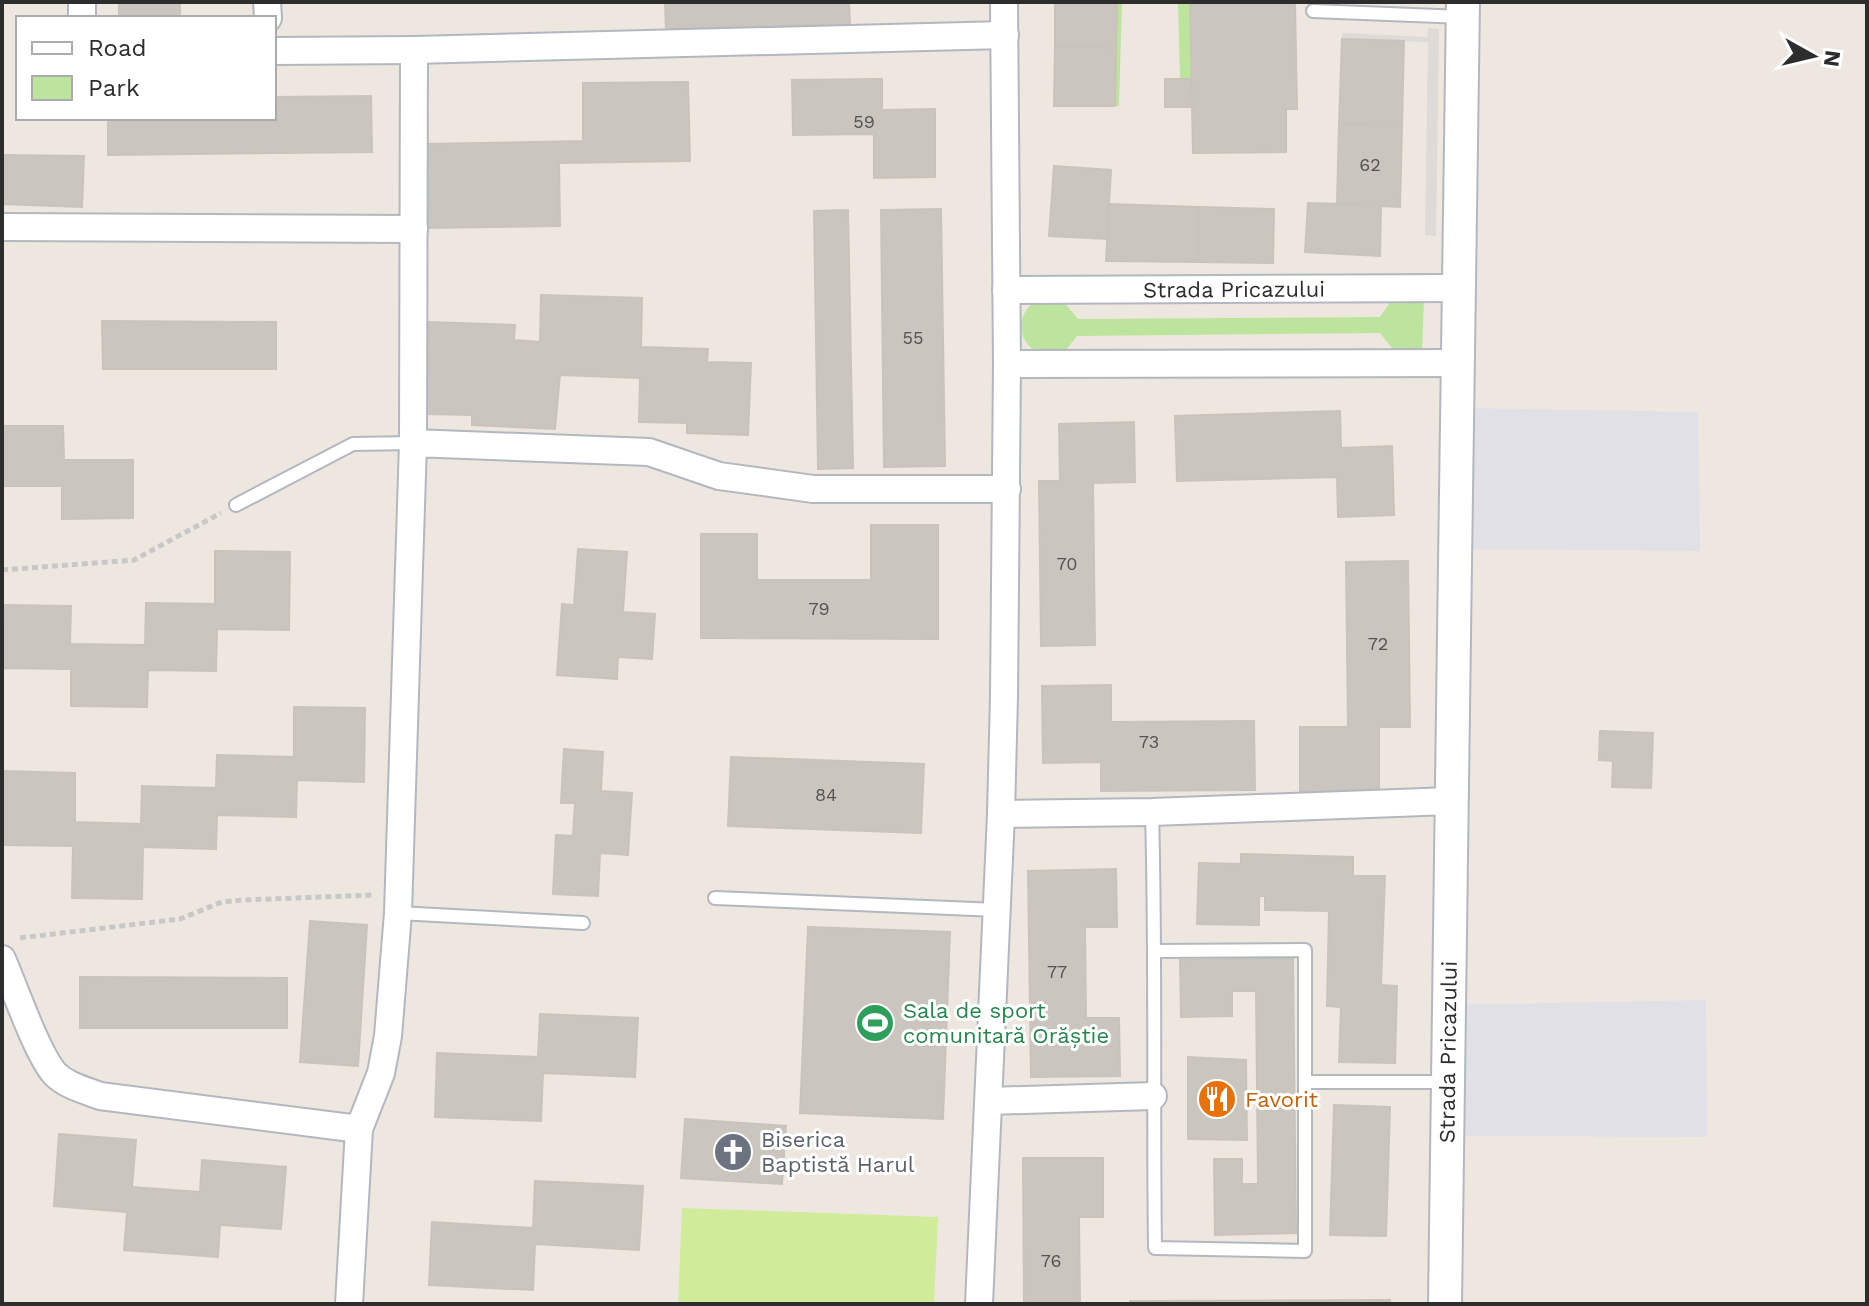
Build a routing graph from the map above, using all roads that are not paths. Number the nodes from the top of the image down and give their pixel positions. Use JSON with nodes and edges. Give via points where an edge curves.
{"nodes":[{"id":1,"x":1004,"y":2,"type":"edge"},
{"id":2,"x":1463,"y":9,"type":"edge"},
{"id":3,"x":1313,"y":11,"type":"dead end"},
{"id":4,"x":1005,"y":35,"type":"junction"},
{"id":5,"x":414,"y":50,"type":"junction"},
{"id":6,"x":276,"y":51,"type":"edge"},
{"id":7,"x":2,"y":227,"type":"edge"},
{"id":8,"x":414,"y":229,"type":"junction"},
{"id":9,"x":1460,"y":288,"type":"junction"},
{"id":10,"x":1006,"y":290,"type":"junction"},
{"id":11,"x":1460,"y":363,"type":"junction"},
{"id":12,"x":1007,"y":364,"type":"junction"},
{"id":13,"x":413,"y":443,"type":"junction"},
{"id":14,"x":1007,"y":489,"type":"junction"},
{"id":15,"x":236,"y":505,"type":"road end"},
{"id":16,"x":1450,"y":801,"type":"junction"},
{"id":17,"x":1152,"y":812,"type":"junction"},
{"id":18,"x":1001,"y":814,"type":"junction"},
{"id":19,"x":715,"y":898,"type":"dead end"},
{"id":20,"x":398,"y":903,"type":"junction"},
{"id":21,"x":997,"y":910,"type":"junction"},
{"id":22,"x":583,"y":923,"type":"dead end"},
{"id":23,"x":10,"y":949,"type":"edge"},
{"id":24,"x":1156,"y":951,"type":"junction"},
{"id":25,"x":1305,"y":1082,"type":"junction"},
{"id":26,"x":1447,"y":1082,"type":"junction"},
{"id":27,"x":1153,"y":1096,"type":"junction"},
{"id":28,"x":989,"y":1101,"type":"junction"},
{"id":29,"x":359,"y":1129,"type":"junction"},
{"id":30,"x":349,"y":1304,"type":"edge"},
{"id":31,"x":979,"y":1304,"type":"edge"},
{"id":32,"x":1445,"y":1304,"type":"edge"}],
"edges":[{"from":1,"to":4,"type":"street"},
{"from":2,"to":3,"type":"lane"},
{"from":2,"to":9,"type":"street","name":"Strada Pricazului"},
{"from":4,"to":5,"type":"street"},
{"from":4,"to":10,"type":"street"},
{"from":5,"to":6,"type":"street"},
{"from":5,"to":8,"type":"street"},
{"from":7,"to":8,"type":"street"},
{"from":8,"to":13,"type":"street"},
{"from":9,"to":10,"type":"street","name":"Strada Pricazului"},
{"from":9,"to":11,"type":"street","name":"Strada Pricazului"},
{"from":10,"to":12,"type":"street"},
{"from":11,"to":12,"type":"street"},
{"from":11,"to":16,"type":"street","name":"Strada Pricazului"},
{"from":12,"to":14,"type":"street"},
{"from":13,"to":14,"type":"street","via":[[649,452],[719,476],[813,489]]},
{"from":13,"to":15,"type":"lane","via":[[353,444]]},
{"from":13,"to":20,"type":"street"},
{"from":14,"to":18,"type":"street"},
{"from":16,"to":17,"type":"street"},
{"from":16,"to":26,"type":"street","name":"Strada Pricazului"},
{"from":17,"to":18,"type":"street"},
{"from":17,"to":24,"type":"lane"},
{"from":18,"to":21,"type":"street"},
{"from":19,"to":21,"type":"lane"},
{"from":20,"to":22,"type":"lane"},
{"from":20,"to":29,"type":"street","via":[[388,1036],[381,1073]]},
{"from":21,"to":28,"type":"street"},
{"from":23,"to":29,"type":"street","via":[[39,1046],[54,1073],[72,1086],[100,1096]]},
{"from":24,"to":25,"type":"lane","via":[[1305,950]]},
{"from":24,"to":27,"type":"lane"},
{"from":25,"to":26,"type":"lane"},
{"from":25,"to":27,"type":"lane","via":[[1305,1251],[1155,1248]]},
{"from":26,"to":32,"type":"street","name":"Strada Pricazului"},
{"from":27,"to":28,"type":"street"},
{"from":28,"to":31,"type":"street"},
{"from":29,"to":30,"type":"street"}]}
